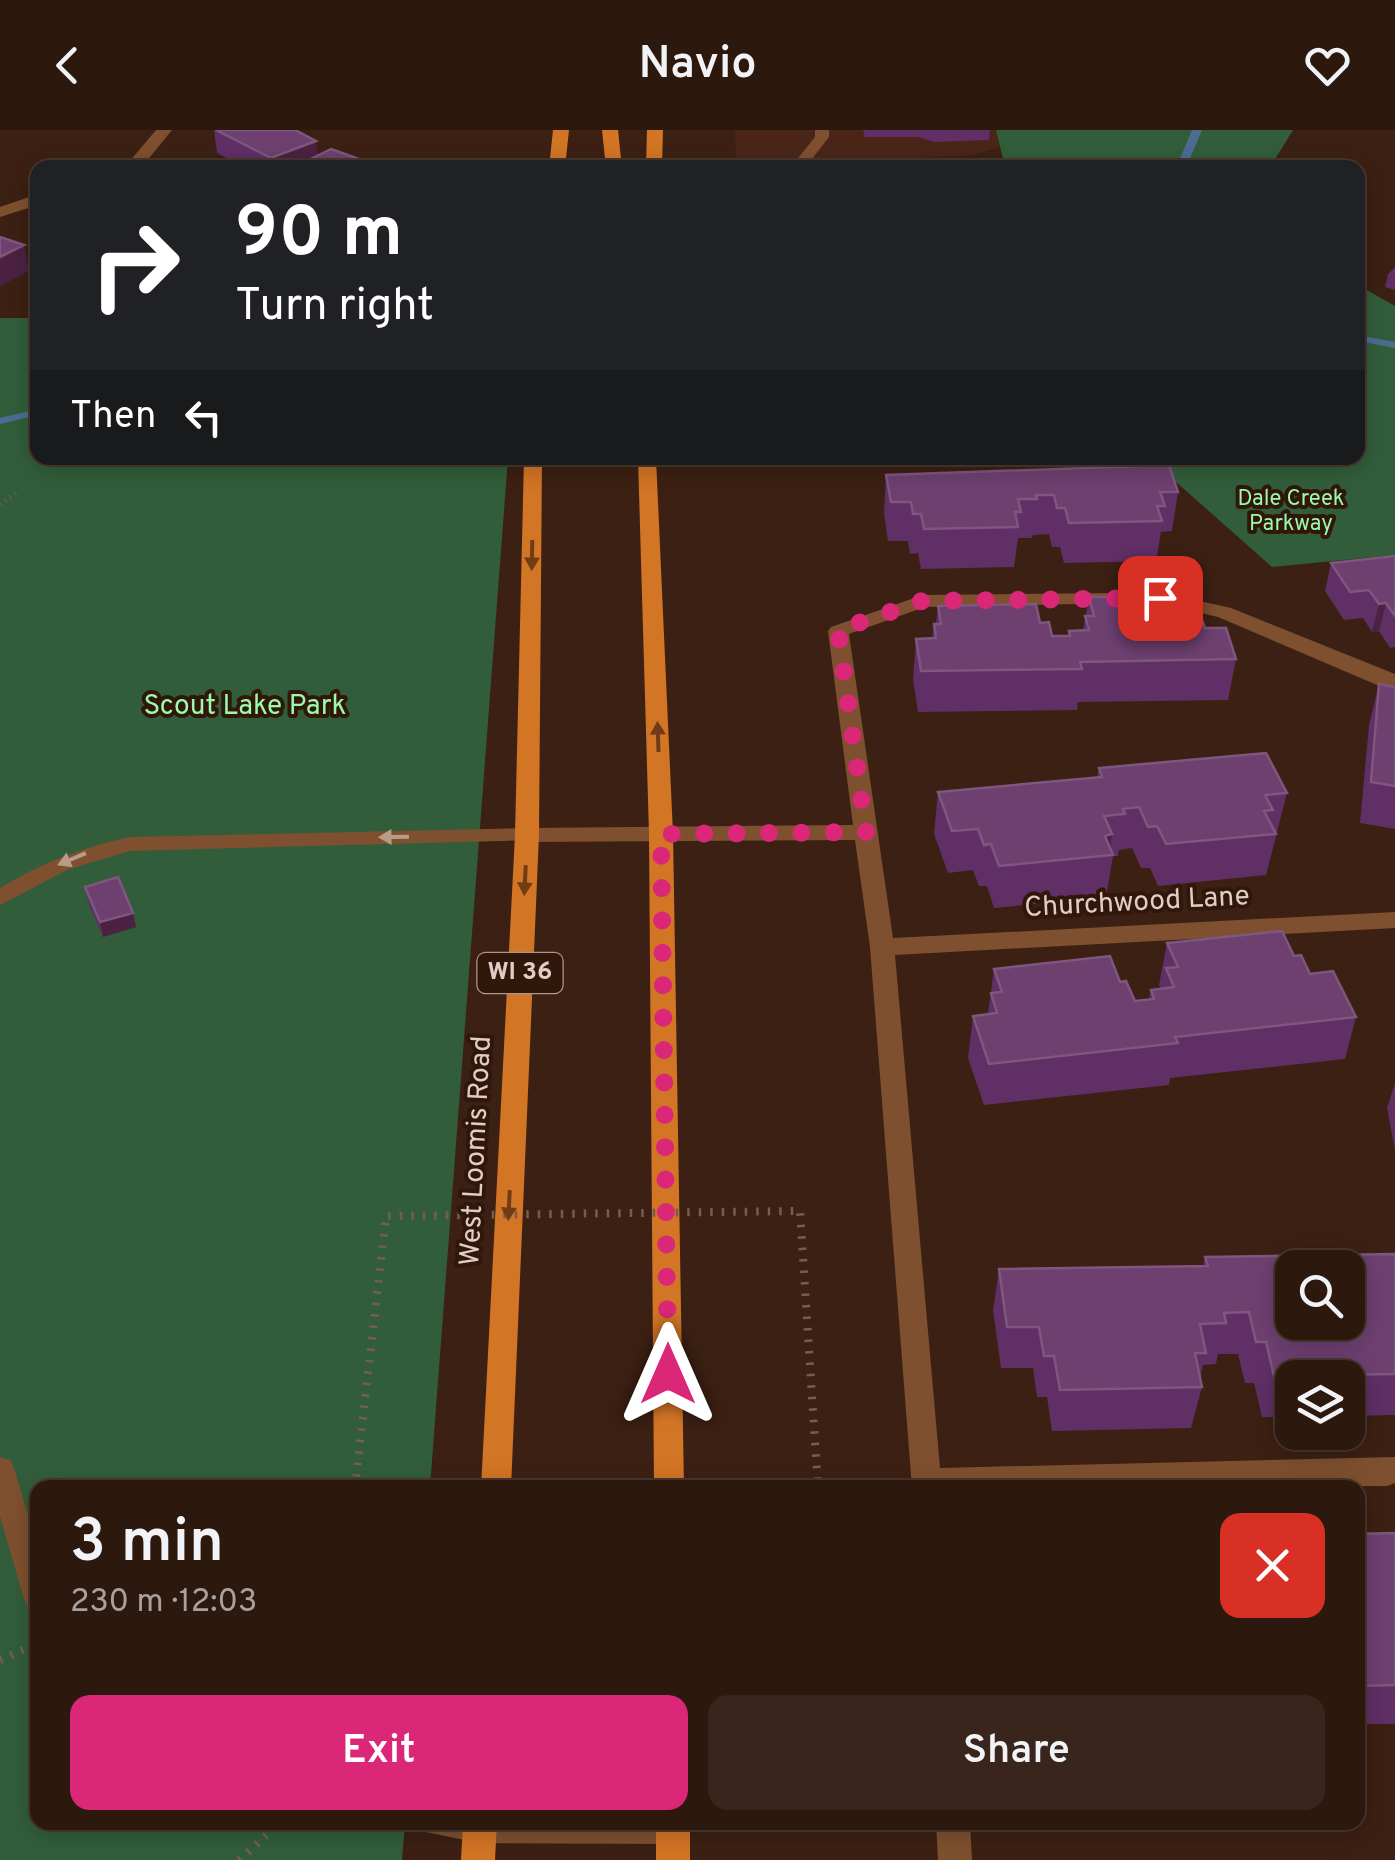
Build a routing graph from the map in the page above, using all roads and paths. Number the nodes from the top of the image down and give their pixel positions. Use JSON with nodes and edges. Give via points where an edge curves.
{"nodes":[{"id":1,"x":164,"y":130,"type":"edge"},
{"id":2,"x":561,"y":130,"type":"edge"},
{"id":3,"x":610,"y":130,"type":"edge"},
{"id":4,"x":655,"y":130,"type":"edge"},
{"id":5,"x":822,"y":130,"type":"edge"},
{"id":6,"x":139,"y":160,"type":"edge"},
{"id":7,"x":559,"y":160,"type":"edge"},
{"id":8,"x":613,"y":160,"type":"edge"},
{"id":9,"x":654,"y":160,"type":"edge"},
{"id":10,"x":803,"y":160,"type":"edge"},
{"id":11,"x":30,"y":202,"type":"edge"},
{"id":12,"x":0,"y":212,"type":"edge"},
{"id":13,"x":533,"y":465,"type":"edge"},
{"id":14,"x":647,"y":465,"type":"edge"},
{"id":15,"x":16,"y":493,"type":"dead end"},
{"id":16,"x":0,"y":504,"type":"edge"},
{"id":17,"x":1395,"y":680,"type":"edge"},
{"id":18,"x":866,"y":832,"type":"junction"},
{"id":19,"x":661,"y":834,"type":"junction"},
{"id":20,"x":527,"y":835,"type":"junction"},
{"id":21,"x":0,"y":898,"type":"edge"},
{"id":22,"x":1395,"y":920,"type":"edge"},
{"id":23,"x":882,"y":946,"type":"junction"},
{"id":24,"x":0,"y":1468,"type":"edge"},
{"id":25,"x":1395,"y":1470,"type":"edge"},
{"id":26,"x":356,"y":1480,"type":"edge"},
{"id":27,"x":496,"y":1480,"type":"edge"},
{"id":28,"x":669,"y":1480,"type":"edge"},
{"id":29,"x":817,"y":1480,"type":"edge"},
{"id":30,"x":927,"y":1480,"type":"edge"},
{"id":31,"x":1094,"y":1480,"type":"edge"},
{"id":32,"x":30,"y":1571,"type":"edge"},
{"id":33,"x":30,"y":1647,"type":"edge"},
{"id":34,"x":0,"y":1660,"type":"edge"},
{"id":35,"x":272,"y":1830,"type":"edge"},
{"id":36,"x":953,"y":1830,"type":"edge"},
{"id":37,"x":479,"y":1837,"type":"edge"},
{"id":38,"x":673,"y":1837,"type":"edge"},
{"id":39,"x":239,"y":1860,"type":"edge"},
{"id":40,"x":956,"y":1860,"type":"edge"}],
"edges":[{"from":1,"to":6,"type":"street"},
{"from":2,"to":7,"type":"main road"},
{"from":3,"to":8,"type":"main road"},
{"from":4,"to":9,"type":"main road"},
{"from":5,"to":10,"type":"lane"},
{"from":11,"to":12,"type":"street"},
{"from":13,"to":20,"type":"main road","name":"West Loomis Road","number":"WI 36","one_way":true},
{"from":19,"to":14,"type":"main road","one_way":true},
{"from":15,"to":16,"type":"path"},
{"from":17,"to":18,"type":"street","via":[[1224,612],[1160,598],[922,601],[838,630]]},
{"from":18,"to":19,"type":"street"},
{"from":18,"to":23,"type":"street"},
{"from":19,"to":20,"type":"street"},
{"from":19,"to":28,"type":"main road"},
{"from":20,"to":21,"type":"lane","one_way":true,"via":[[130,844],[82,853]]},
{"from":20,"to":27,"type":"main road","name":"West Loomis Road","number":"WI 36","one_way":true},
{"from":22,"to":23,"type":"street","name":"Churchwood Lane"},
{"from":23,"to":30,"type":"street"},
{"from":24,"to":32,"type":"lane"},
{"from":25,"to":31,"type":"street"},
{"from":26,"to":29,"type":"path","bridge":true,"via":[[386,1216],[800,1211]]},
{"from":33,"to":34,"type":"path"},
{"from":35,"to":39,"type":"path"},
{"from":36,"to":40,"type":"street"},
{"from":37,"to":38,"type":"lane"}]}
